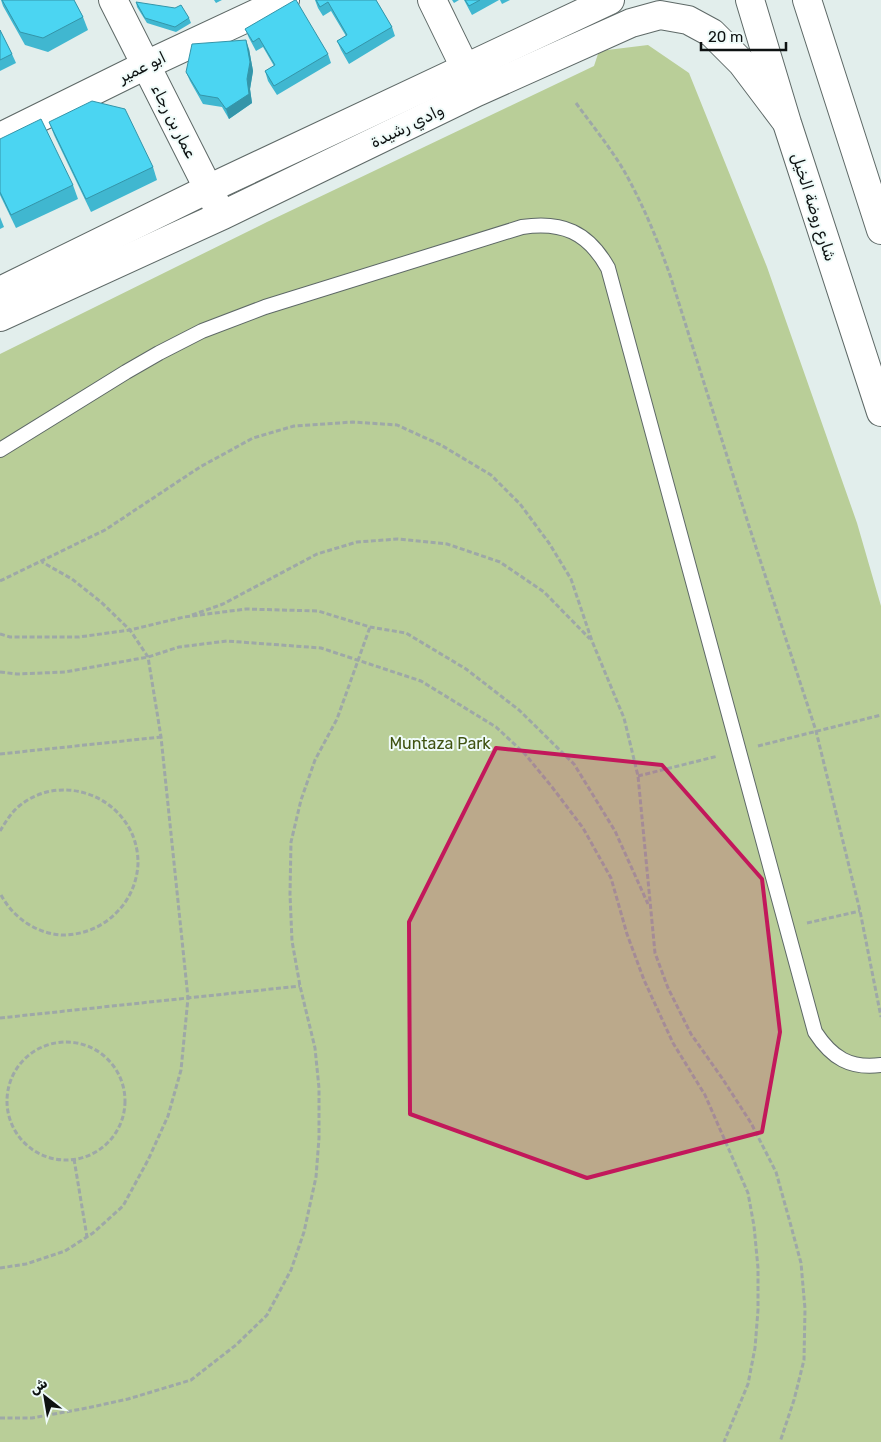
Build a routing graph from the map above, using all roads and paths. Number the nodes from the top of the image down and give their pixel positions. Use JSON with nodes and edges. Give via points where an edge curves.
{"nodes":[{"id":1,"x":113,"y":0,"type":"edge"},
{"id":2,"x":285,"y":0,"type":"edge"},
{"id":3,"x":432,"y":0,"type":"edge"},
{"id":4,"x":610,"y":0,"type":"edge"},
{"id":5,"x":750,"y":0,"type":"edge"},
{"id":6,"x":807,"y":0,"type":"edge"},
{"id":7,"x":146,"y":65,"type":"junction"},
{"id":8,"x":464,"y":67,"type":"junction"},
{"id":9,"x":477,"y":92,"type":"junction"},
{"id":10,"x":576,"y":103,"type":"dead end"},
{"id":11,"x":787,"y":123,"type":"junction"},
{"id":12,"x":0,"y":137,"type":"edge"},
{"id":13,"x":208,"y":189,"type":"junction"},
{"id":14,"x":223,"y":215,"type":"junction"},
{"id":15,"x":881,"y":230,"type":"edge"},
{"id":16,"x":0,"y":291,"type":"edge"},
{"id":17,"x":0,"y":317,"type":"edge"},
{"id":18,"x":881,"y":412,"type":"edge"},
{"id":19,"x":0,"y":450,"type":"edge"},
{"id":20,"x":42,"y":562,"type":"junction"},
{"id":21,"x":0,"y":581,"type":"edge"},
{"id":22,"x":184,"y":617,"type":"junction"},
{"id":23,"x":370,"y":627,"type":"junction"},
{"id":24,"x":130,"y":630,"type":"junction"},
{"id":25,"x":0,"y":634,"type":"edge"},
{"id":26,"x":592,"y":641,"type":"junction"},
{"id":27,"x":148,"y":657,"type":"junction"},
{"id":28,"x":358,"y":659,"type":"junction"},
{"id":29,"x":0,"y":672,"type":"edge"},
{"id":30,"x":881,"y":715,"type":"edge"},
{"id":31,"x":816,"y":731,"type":"junction"},
{"id":32,"x":161,"y":737,"type":"junction"},
{"id":33,"x":738,"y":751,"type":"junction"},
{"id":34,"x":0,"y":754,"type":"edge"},
{"id":35,"x":638,"y":776,"type":"junction"},
{"id":36,"x":0,"y":831,"type":"edge"},
{"id":37,"x":0,"y":893,"type":"edge"},
{"id":38,"x":649,"y":906,"type":"junction"},
{"id":39,"x":860,"y":911,"type":"junction"},
{"id":40,"x":786,"y":928,"type":"junction"},
{"id":41,"x":300,"y":986,"type":"junction"},
{"id":42,"x":188,"y":998,"type":"junction"},
{"id":43,"x":0,"y":1018,"type":"edge"},
{"id":44,"x":881,"y":1018,"type":"edge"},
{"id":45,"x":881,"y":1065,"type":"edge"},
{"id":46,"x":74,"y":1159,"type":"junction"},
{"id":47,"x":87,"y":1238,"type":"junction"},
{"id":48,"x":0,"y":1268,"type":"edge"},
{"id":49,"x":0,"y":1418,"type":"edge"},
{"id":50,"x":724,"y":1442,"type":"edge"},
{"id":51,"x":780,"y":1442,"type":"edge"}],
"edges":[{"from":1,"to":7,"type":"street","name":"عمار بن رجاء"},
{"from":2,"to":7,"type":"street","name":"ابو عمير"},
{"from":3,"to":8,"type":"street"},
{"from":4,"to":8,"type":"street","name":"وادي رشيدة"},
{"from":5,"to":11,"type":"street","name":"شارع روضة الخيل"},
{"from":6,"to":15,"type":"street"},
{"from":7,"to":12,"type":"street","name":"ابو عمير"},
{"from":7,"to":13,"type":"street","name":"عمار بن رجاء"},
{"from":8,"to":9,"type":"street"},
{"from":8,"to":13,"type":"street","name":"وادي رشيدة"},
{"from":9,"to":11,"type":"street","name":"وادي رشيدة","via":[[631,22],[660,15],[688,20],[712,33],[742,63]]},
{"from":9,"to":14,"type":"street","name":"وادي رشيدة"},
{"from":10,"to":31,"type":"path","via":[[622,168],[658,240]]},
{"from":11,"to":18,"type":"street","name":"شارع روضة الخيل"},
{"from":13,"to":14,"type":"street","name":"عمار بن رجاء"},
{"from":13,"to":16,"type":"street","name":"وادي رشيدة"},
{"from":14,"to":17,"type":"street","name":"وادي رشيدة"},
{"from":19,"to":33,"type":"lane","via":[[159,353],[229,320],[522,227],[540,224],[573,231],[587,240],[608,268]]},
{"from":20,"to":21,"type":"path"},
{"from":20,"to":24,"type":"path","via":[[72,579]]},
{"from":20,"to":26,"type":"path","via":[[105,530],[200,466],[253,438],[294,426],[353,422],[397,425],[441,445],[491,475],[520,504],[571,579]]},
{"from":22,"to":23,"type":"path","via":[[246,609],[318,611]]},
{"from":22,"to":24,"type":"path"},
{"from":22,"to":26,"type":"path","via":[[222,604],[317,554],[357,542],[398,539],[447,544],[500,562],[544,592]]},
{"from":23,"to":28,"type":"path"},
{"from":23,"to":38,"type":"path","via":[[406,633],[466,669],[518,710],[574,764],[615,831]]},
{"from":24,"to":25,"type":"path","via":[[78,636],[10,637]]},
{"from":24,"to":27,"type":"path"},
{"from":26,"to":35,"type":"path","via":[[624,718]]},
{"from":27,"to":28,"type":"path","via":[[179,647],[228,641],[321,648]]},
{"from":27,"to":29,"type":"path","via":[[65,672]]},
{"from":27,"to":32,"type":"path"},
{"from":28,"to":41,"type":"path","via":[[337,719],[314,760],[291,842],[292,941]]},
{"from":28,"to":50,"type":"path","via":[[420,681],[496,727],[552,787],[583,828],[611,878],[644,980],[673,1043],[705,1094],[748,1193],[758,1268],[755,1348],[748,1384]]},
{"from":30,"to":31,"type":"path"},
{"from":31,"to":33,"type":"path"},
{"from":31,"to":39,"type":"path"},
{"from":32,"to":34,"type":"path"},
{"from":32,"to":42,"type":"path"},
{"from":33,"to":35,"type":"path"},
{"from":33,"to":40,"type":"lane"},
{"from":35,"to":38,"type":"path"},
{"from":36,"to":37,"type":"path","via":[[18,807],[33,798],[67,790],[84,792],[101,798],[115,809],[134,838],[138,855],[137,872],[124,904],[98,927],[81,933],[64,935],[30,926],[16,916]]},
{"from":38,"to":51,"type":"path","via":[[654,953],[668,988],[691,1034],[751,1123],[776,1172],[801,1263],[804,1360]]},
{"from":39,"to":40,"type":"path"},
{"from":39,"to":44,"type":"path"},
{"from":40,"to":45,"type":"lane","via":[[815,1032],[824,1046],[852,1064]]},
{"from":41,"to":42,"type":"path"},
{"from":41,"to":49,"type":"path","via":[[315,1048],[319,1088],[316,1177],[304,1232],[291,1270],[267,1315],[236,1345],[190,1380],[87,1408],[32,1418]]},
{"from":42,"to":43,"type":"path"},
{"from":42,"to":47,"type":"path","via":[[181,1070],[168,1116],[123,1206]]},
{"from":46,"to":46,"type":"path","via":[[89,1155],[113,1136],[121,1123],[125,1092],[121,1077],[102,1053],[89,1046],[58,1042],[43,1046],[19,1065],[11,1078],[7,1109],[11,1124],[30,1148],[44,1156]]},
{"from":46,"to":47,"type":"path"},
{"from":47,"to":48,"type":"path","via":[[64,1251],[26,1264]]}]}
